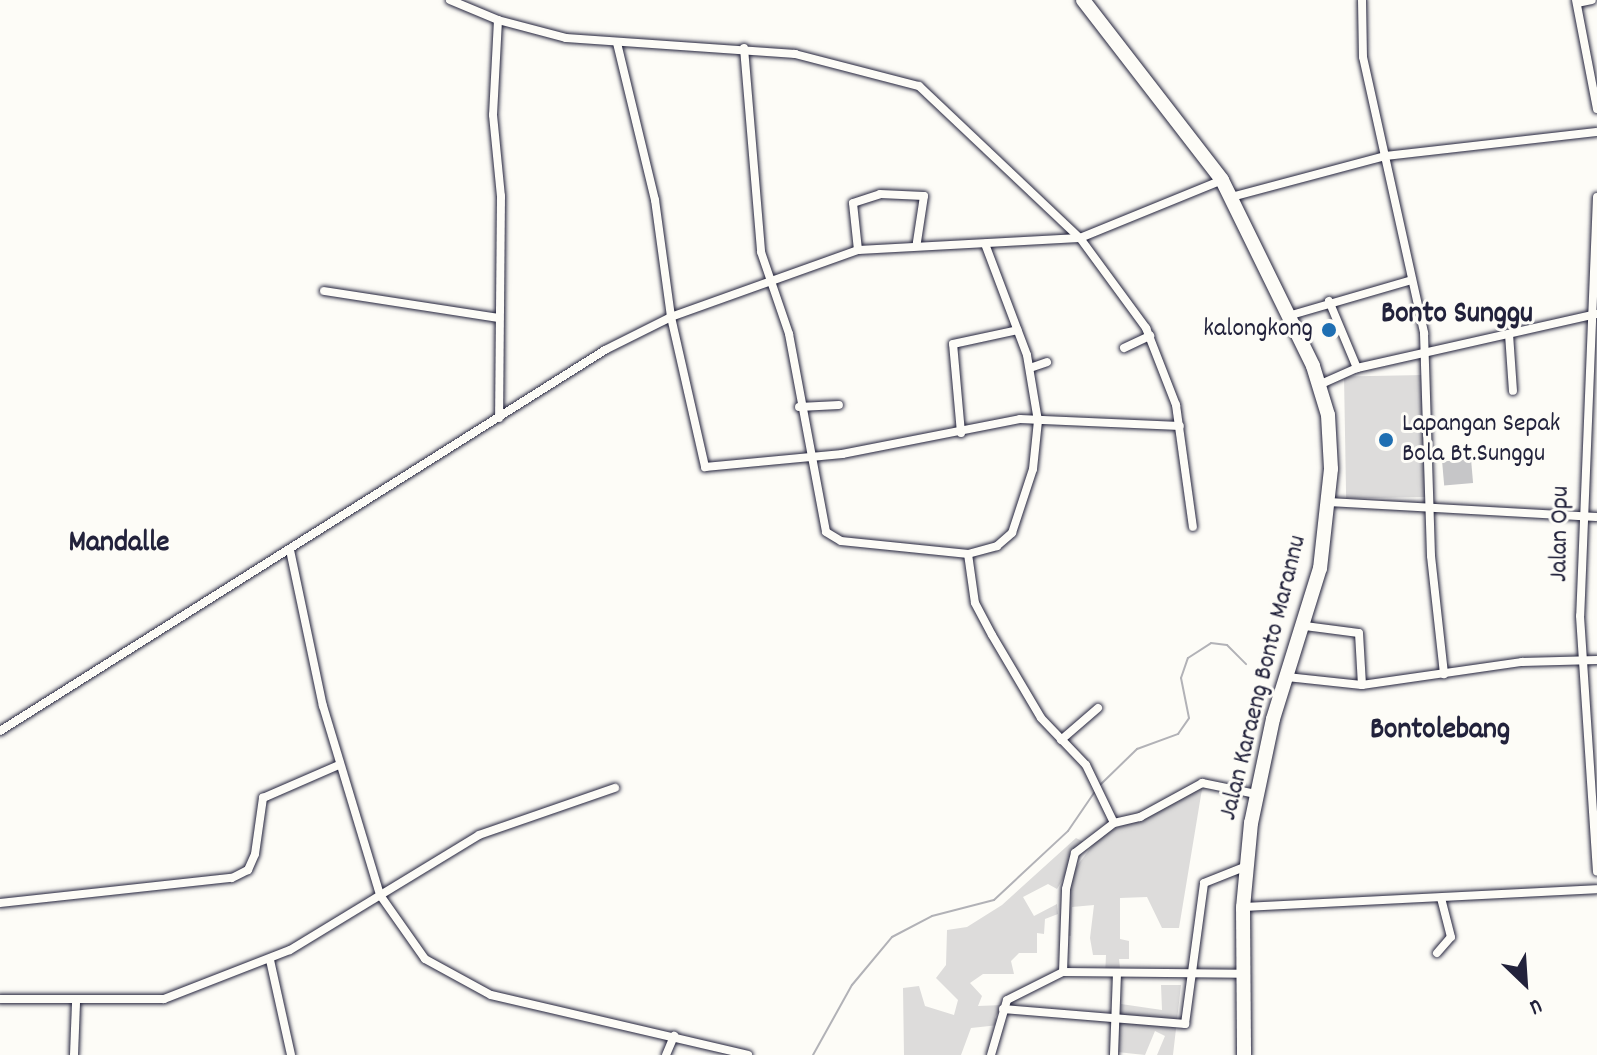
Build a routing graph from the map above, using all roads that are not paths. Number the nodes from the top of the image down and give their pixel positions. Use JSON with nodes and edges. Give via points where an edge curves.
{"nodes":[{"id":1,"x":450,"y":0,"type":"edge"},
{"id":2,"x":1083,"y":0,"type":"edge"},
{"id":3,"x":1362,"y":0,"type":"edge"},
{"id":4,"x":1592,"y":0,"type":"edge"},
{"id":5,"x":1576,"y":1,"type":"edge"},
{"id":6,"x":498,"y":20,"type":"junction"},
{"id":7,"x":617,"y":43,"type":"junction"},
{"id":8,"x":744,"y":48,"type":"junction"},
{"id":9,"x":1592,"y":57,"type":"edge"},
{"id":10,"x":1597,"y":109,"type":"edge"},
{"id":11,"x":1597,"y":132,"type":"edge"},
{"id":12,"x":1385,"y":156,"type":"junction"},
{"id":13,"x":1222,"y":180,"type":"junction"},
{"id":14,"x":1231,"y":197,"type":"junction"},
{"id":15,"x":1597,"y":197,"type":"edge"},
{"id":16,"x":1596,"y":231,"type":"edge"},
{"id":17,"x":1080,"y":238,"type":"junction"},
{"id":18,"x":917,"y":242,"type":"junction"},
{"id":19,"x":985,"y":244,"type":"junction"},
{"id":20,"x":858,"y":250,"type":"junction"},
{"id":21,"x":766,"y":280,"type":"junction"},
{"id":22,"x":1412,"y":280,"type":"junction"},
{"id":23,"x":324,"y":291,"type":"dead end"},
{"id":24,"x":1329,"y":301,"type":"junction"},
{"id":25,"x":1593,"y":314,"type":"edge"},
{"id":26,"x":1288,"y":316,"type":"junction"},
{"id":27,"x":671,"y":317,"type":"junction"},
{"id":28,"x":498,"y":318,"type":"junction"},
{"id":29,"x":1018,"y":330,"type":"junction"},
{"id":30,"x":1509,"y":334,"type":"junction"},
{"id":31,"x":1150,"y":336,"type":"junction"},
{"id":32,"x":1124,"y":348,"type":"dead end"},
{"id":33,"x":1425,"y":352,"type":"junction"},
{"id":34,"x":1047,"y":362,"type":"dead end"},
{"id":35,"x":1030,"y":368,"type":"junction"},
{"id":36,"x":1357,"y":368,"type":"junction"},
{"id":37,"x":1321,"y":384,"type":"junction"},
{"id":38,"x":1513,"y":391,"type":"dead end"},
{"id":39,"x":839,"y":405,"type":"dead end"},
{"id":40,"x":799,"y":407,"type":"junction"},
{"id":41,"x":499,"y":418,"type":"junction"},
{"id":42,"x":1038,"y":421,"type":"junction"},
{"id":43,"x":1180,"y":426,"type":"junction"},
{"id":44,"x":961,"y":433,"type":"junction"},
{"id":45,"x":808,"y":459,"type":"junction"},
{"id":46,"x":1328,"y":502,"type":"junction"},
{"id":47,"x":1430,"y":507,"type":"junction"},
{"id":48,"x":1581,"y":515,"type":"junction"},
{"id":49,"x":1597,"y":517,"type":"edge"},
{"id":50,"x":1193,"y":527,"type":"dead end"},
{"id":51,"x":290,"y":550,"type":"junction"},
{"id":52,"x":968,"y":554,"type":"junction"},
{"id":53,"x":1305,"y":626,"type":"junction"},
{"id":54,"x":1582,"y":659,"type":"junction"},
{"id":55,"x":1597,"y":660,"type":"edge"},
{"id":56,"x":1444,"y":674,"type":"junction"},
{"id":57,"x":1287,"y":677,"type":"junction"},
{"id":58,"x":1362,"y":685,"type":"junction"},
{"id":59,"x":1098,"y":708,"type":"dead end"},
{"id":60,"x":0,"y":731,"type":"edge"},
{"id":61,"x":1061,"y":740,"type":"junction"},
{"id":62,"x":339,"y":765,"type":"junction"},
{"id":63,"x":615,"y":788,"type":"dead end"},
{"id":64,"x":1256,"y":794,"type":"junction"},
{"id":65,"x":1114,"y":823,"type":"junction"},
{"id":66,"x":1247,"y":866,"type":"junction"},
{"id":67,"x":1597,"y":871,"type":"edge"},
{"id":68,"x":1597,"y":889,"type":"edge"},
{"id":69,"x":380,"y":895,"type":"junction"},
{"id":70,"x":1441,"y":898,"type":"junction"},
{"id":71,"x":0,"y":903,"type":"edge"},
{"id":72,"x":1243,"y":907,"type":"junction"},
{"id":73,"x":1437,"y":953,"type":"dead end"},
{"id":74,"x":270,"y":960,"type":"junction"},
{"id":75,"x":1063,"y":972,"type":"junction"},
{"id":76,"x":1117,"y":973,"type":"junction"},
{"id":77,"x":1242,"y":974,"type":"junction"},
{"id":78,"x":1194,"y":975,"type":"junction"},
{"id":79,"x":0,"y":999,"type":"edge"},
{"id":80,"x":76,"y":1002,"type":"junction"},
{"id":81,"x":1003,"y":1009,"type":"junction"},
{"id":82,"x":1117,"y":1020,"type":"junction"},
{"id":83,"x":674,"y":1036,"type":"junction"},
{"id":84,"x":74,"y":1055,"type":"edge"},
{"id":85,"x":291,"y":1055,"type":"edge"},
{"id":86,"x":666,"y":1055,"type":"edge"},
{"id":87,"x":748,"y":1055,"type":"edge"},
{"id":88,"x":991,"y":1055,"type":"edge"},
{"id":89,"x":1114,"y":1055,"type":"edge"},
{"id":90,"x":1244,"y":1055,"type":"edge"}],
"edges":[{"from":1,"to":6,"type":"street"},
{"from":2,"to":13,"type":"main road","name":"Jalan Karaeng Bonto Marannu"},
{"from":3,"to":12,"type":"street","via":[[1363,57]]},
{"from":4,"to":5,"type":"street"},
{"from":5,"to":9,"type":"street"},
{"from":6,"to":7,"type":"street"},
{"from":6,"to":28,"type":"street","via":[[493,115],[500,177]]},
{"from":7,"to":8,"type":"street"},
{"from":7,"to":27,"type":"street","via":[[655,200]]},
{"from":8,"to":17,"type":"street","via":[[833,62],[919,86]]},
{"from":8,"to":21,"type":"street"},
{"from":9,"to":10,"type":"street"},
{"from":11,"to":12,"type":"street"},
{"from":12,"to":14,"type":"street"},
{"from":12,"to":22,"type":"street"},
{"from":13,"to":14,"type":"main road","name":"Jalan Karaeng Bonto Marannu"},
{"from":13,"to":17,"type":"street"},
{"from":14,"to":26,"type":"main road","name":"Jalan Karaeng Bonto Marannu"},
{"from":15,"to":16,"type":"street","name":"Jalan Opu"},
{"from":16,"to":25,"type":"street","name":"Jalan Opu"},
{"from":17,"to":19,"type":"street"},
{"from":17,"to":31,"type":"street"},
{"from":18,"to":19,"type":"street"},
{"from":18,"to":20,"type":"street"},
{"from":18,"to":20,"type":"street","via":[[924,196],[880,194],[853,203]]},
{"from":19,"to":29,"type":"street"},
{"from":20,"to":21,"type":"street"},
{"from":21,"to":27,"type":"street"},
{"from":21,"to":40,"type":"street","via":[[786,325]]},
{"from":22,"to":24,"type":"street"},
{"from":22,"to":33,"type":"street"},
{"from":23,"to":28,"type":"street"},
{"from":24,"to":26,"type":"street"},
{"from":24,"to":36,"type":"street"},
{"from":25,"to":30,"type":"street"},
{"from":25,"to":48,"type":"street","name":"Jalan Opu"},
{"from":26,"to":37,"type":"main road","name":"Jalan Karaeng Bonto Marannu"},
{"from":27,"to":41,"type":"street"},
{"from":27,"to":45,"type":"street","via":[[705,467]]},
{"from":28,"to":41,"type":"street"},
{"from":29,"to":35,"type":"street"},
{"from":29,"to":44,"type":"street","via":[[953,344]]},
{"from":30,"to":33,"type":"street"},
{"from":30,"to":38,"type":"street"},
{"from":31,"to":32,"type":"street"},
{"from":31,"to":43,"type":"street"},
{"from":33,"to":36,"type":"street"},
{"from":33,"to":47,"type":"street"},
{"from":34,"to":35,"type":"street"},
{"from":35,"to":42,"type":"street"},
{"from":36,"to":37,"type":"street"},
{"from":37,"to":46,"type":"main road","name":"Jalan Karaeng Bonto Marannu","via":[[1331,440]]},
{"from":39,"to":40,"type":"street"},
{"from":40,"to":45,"type":"street"},
{"from":41,"to":51,"type":"street"},
{"from":42,"to":43,"type":"street"},
{"from":42,"to":44,"type":"street"},
{"from":42,"to":52,"type":"street","via":[[1033,469],[1012,533],[997,546]]},
{"from":43,"to":50,"type":"street"},
{"from":44,"to":45,"type":"street"},
{"from":45,"to":52,"type":"street","via":[[817,469],[829,536]]},
{"from":46,"to":47,"type":"street"},
{"from":46,"to":53,"type":"main road","name":"Jalan Karaeng Bonto Marannu"},
{"from":47,"to":48,"type":"street"},
{"from":47,"to":56,"type":"street"},
{"from":48,"to":49,"type":"street"},
{"from":48,"to":54,"type":"street","name":"Jalan Opu"},
{"from":51,"to":60,"type":"street"},
{"from":51,"to":62,"type":"street"},
{"from":52,"to":61,"type":"street","via":[[975,603],[1041,718]]},
{"from":53,"to":57,"type":"main road","name":"Jalan Karaeng Bonto Marannu"},
{"from":53,"to":58,"type":"street","via":[[1359,633]]},
{"from":54,"to":55,"type":"street"},
{"from":54,"to":56,"type":"street"},
{"from":54,"to":67,"type":"street","name":"Jalan Opu"},
{"from":56,"to":58,"type":"street"},
{"from":57,"to":58,"type":"street"},
{"from":57,"to":64,"type":"main road","name":"Jalan Karaeng Bonto Marannu"},
{"from":59,"to":61,"type":"street"},
{"from":61,"to":65,"type":"street","via":[[1096,785]]},
{"from":62,"to":69,"type":"street"},
{"from":62,"to":71,"type":"street","via":[[263,798],[255,854],[248,870],[232,878]]},
{"from":63,"to":69,"type":"street","via":[[479,835]]},
{"from":64,"to":65,"type":"street","via":[[1202,783],[1130,822]]},
{"from":64,"to":66,"type":"main road","name":"Jalan Karaeng Bonto Marannu"},
{"from":65,"to":75,"type":"street","via":[[1071,860]]},
{"from":66,"to":72,"type":"main road","name":"Jalan Karaeng Bonto Marannu"},
{"from":66,"to":78,"type":"street","via":[[1204,883]]},
{"from":68,"to":70,"type":"street"},
{"from":69,"to":74,"type":"street"},
{"from":69,"to":83,"type":"street","via":[[418,952],[456,981],[491,995]]},
{"from":70,"to":72,"type":"street"},
{"from":70,"to":73,"type":"street","via":[[1451,937]]},
{"from":72,"to":77,"type":"main road","name":"Jalan Karaeng Bonto Marannu"},
{"from":74,"to":80,"type":"street","via":[[154,1002]]},
{"from":74,"to":85,"type":"street"},
{"from":75,"to":76,"type":"street"},
{"from":75,"to":81,"type":"street","via":[[1012,996]]},
{"from":76,"to":78,"type":"street"},
{"from":76,"to":82,"type":"street"},
{"from":77,"to":78,"type":"street"},
{"from":77,"to":90,"type":"main road","name":"Jalan Karaeng Bonto Marannu"},
{"from":78,"to":82,"type":"street","via":[[1185,1024]]},
{"from":79,"to":80,"type":"street"},
{"from":80,"to":84,"type":"street"},
{"from":81,"to":82,"type":"street"},
{"from":81,"to":88,"type":"street"},
{"from":82,"to":89,"type":"street"},
{"from":83,"to":86,"type":"street"},
{"from":83,"to":87,"type":"street"}]}
